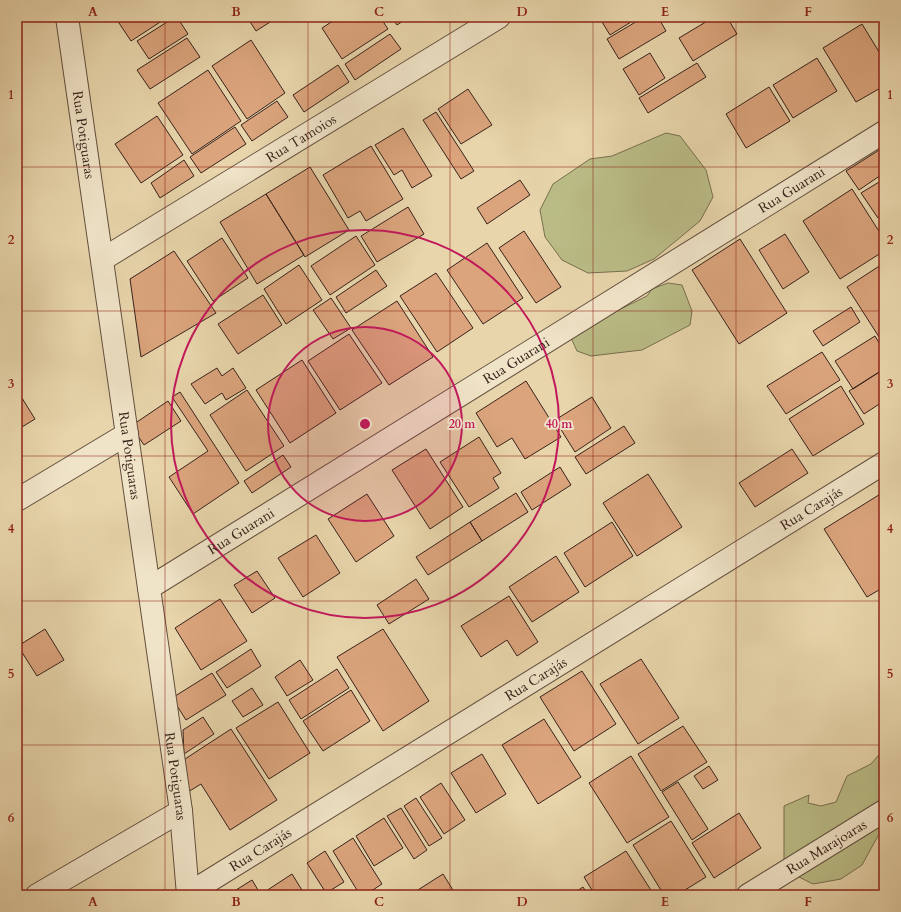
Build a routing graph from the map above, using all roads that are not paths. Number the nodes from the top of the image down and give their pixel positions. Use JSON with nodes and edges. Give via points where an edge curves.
{"nodes":[{"id":1,"x":67,"y":17,"type":"edge"},
{"id":2,"x":499,"y":17,"type":"edge"},
{"id":3,"x":884,"y":132,"type":"edge"},
{"id":4,"x":103,"y":259,"type":"junction"},
{"id":5,"x":127,"y":434,"type":"junction"},
{"id":6,"x":884,"y":463,"type":"edge"},
{"id":7,"x":17,"y":500,"type":"edge"},
{"id":8,"x":148,"y":588,"type":"junction"},
{"id":9,"x":181,"y":810,"type":"junction"},
{"id":10,"x":884,"y":811,"type":"edge"},
{"id":11,"x":188,"y":894,"type":"edge"},
{"id":12,"x":37,"y":895,"type":"edge"},
{"id":13,"x":748,"y":895,"type":"edge"}],
"edges":[{"from":1,"to":4,"type":"street","name":"Rua Potiguaras"},
{"from":2,"to":4,"type":"street","name":"Rua Tamoios"},
{"from":3,"to":8,"type":"street","name":"Rua Guarani"},
{"from":4,"to":5,"type":"street","name":"Rua Potiguaras"},
{"from":5,"to":7,"type":"street"},
{"from":5,"to":8,"type":"street","name":"Rua Potiguaras"},
{"from":6,"to":11,"type":"street","name":"Rua Carajás"},
{"from":8,"to":9,"type":"street","name":"Rua Potiguaras"},
{"from":9,"to":11,"type":"street","name":"Rua Potiguaras"},
{"from":9,"to":12,"type":"street"},
{"from":10,"to":13,"type":"street","name":"Rua Marajoaras"}]}
